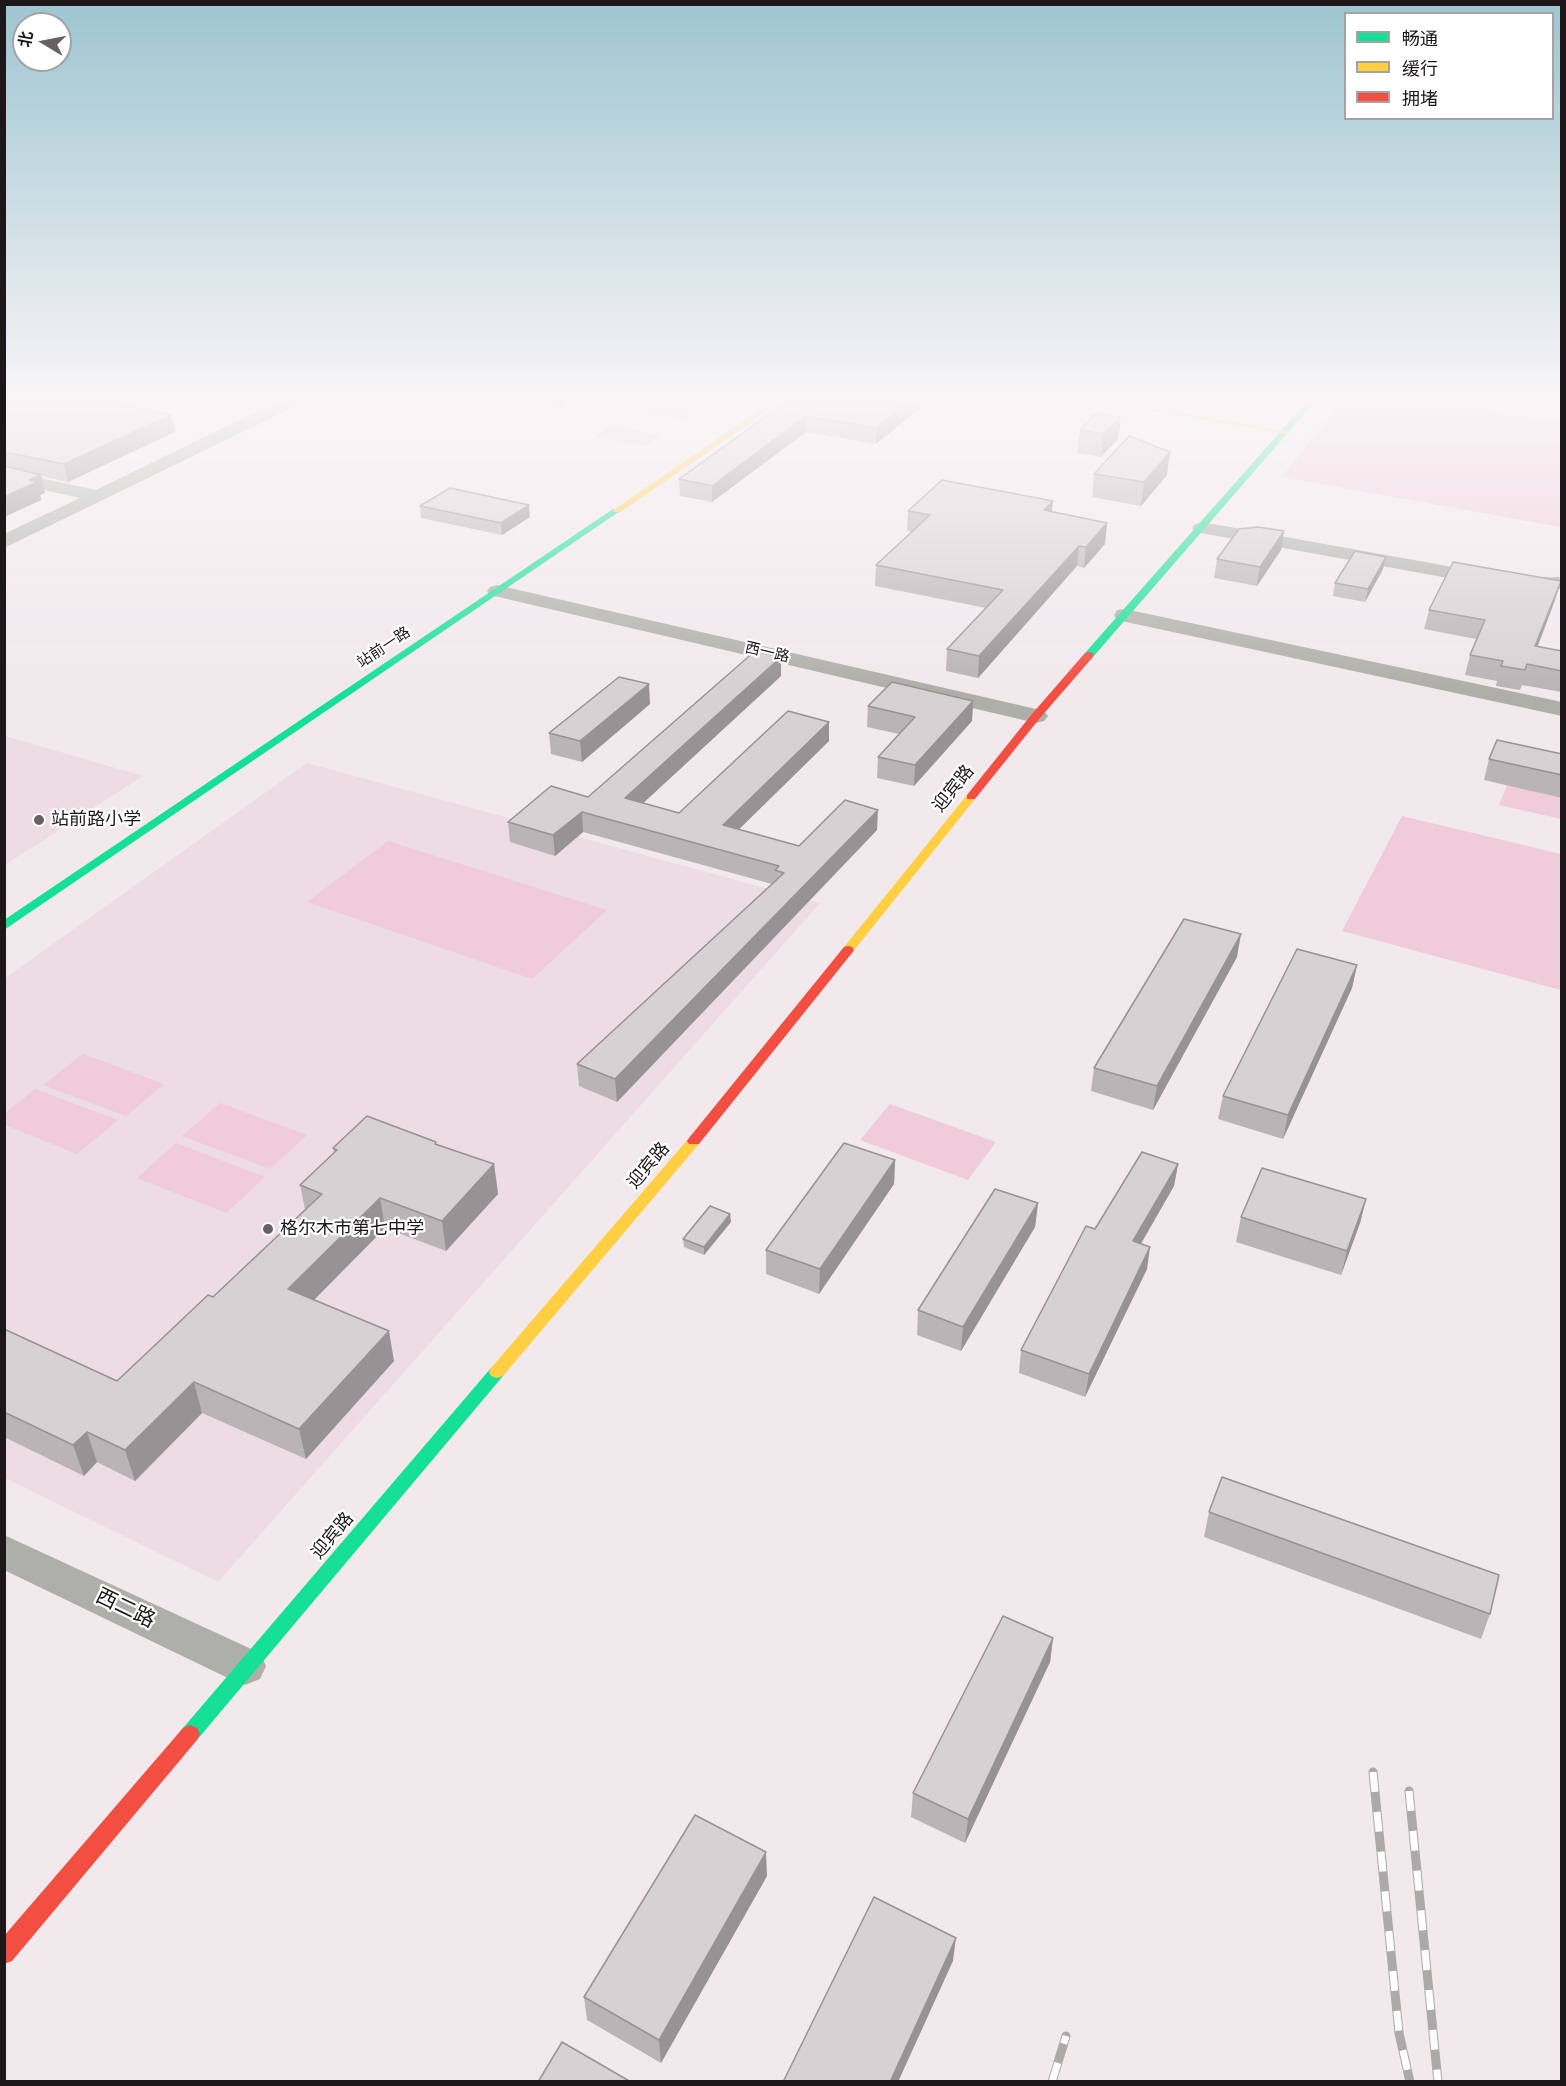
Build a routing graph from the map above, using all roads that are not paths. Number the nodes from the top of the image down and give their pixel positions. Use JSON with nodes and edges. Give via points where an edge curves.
{"nodes":[{"id":1,"x":639,"y":495,"type":"edge"},
{"id":2,"x":1231,"y":495,"type":"edge"},
{"id":3,"x":98,"y":496,"type":"edge"},
{"id":4,"x":1202,"y":528,"type":"junction"},
{"id":5,"x":4,"y":542,"type":"edge"},
{"id":6,"x":1562,"y":583,"type":"edge"},
{"id":7,"x":497,"y":591,"type":"junction"},
{"id":8,"x":1125,"y":615,"type":"junction"},
{"id":9,"x":1562,"y":709,"type":"edge"},
{"id":10,"x":1036,"y":716,"type":"junction"},
{"id":11,"x":4,"y":926,"type":"edge"},
{"id":12,"x":4,"y":1551,"type":"edge"},
{"id":13,"x":245,"y":1666,"type":"junction"},
{"id":14,"x":4,"y":1953,"type":"edge"}],
"edges":[{"from":1,"to":7,"type":"main road","name":"站前一路"},
{"from":2,"to":4,"type":"main road","name":"迎宾路"},
{"from":3,"to":5,"type":"street"},
{"from":4,"to":6,"type":"street","via":[[1514,584]]},
{"from":4,"to":8,"type":"main road","name":"迎宾路"},
{"from":7,"to":10,"type":"street","name":"西一路"},
{"from":7,"to":11,"type":"main road","name":"站前一路"},
{"from":8,"to":9,"type":"street"},
{"from":8,"to":10,"type":"main road","name":"迎宾路"},
{"from":10,"to":13,"type":"main road","name":"迎宾路","via":[[698,1136]]},
{"from":12,"to":13,"type":"street","name":"西二路"},
{"from":13,"to":14,"type":"main road","name":"迎宾路"}]}
